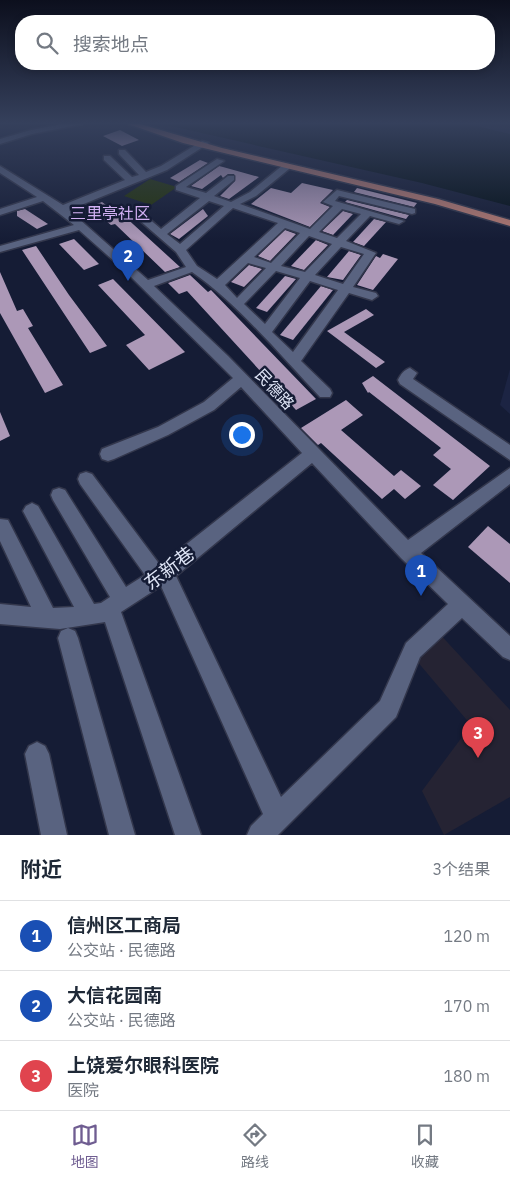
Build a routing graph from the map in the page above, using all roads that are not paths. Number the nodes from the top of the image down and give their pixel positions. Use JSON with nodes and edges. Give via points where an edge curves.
{"nodes":[{"id":1,"x":112,"y":163,"type":"edge"},
{"id":2,"x":133,"y":163,"type":"edge"},
{"id":3,"x":175,"y":163,"type":"edge"},
{"id":4,"x":217,"y":163,"type":"edge"},
{"id":5,"x":275,"y":163,"type":"edge"},
{"id":6,"x":290,"y":163,"type":"edge"},
{"id":7,"x":286,"y":166,"type":"junction"},
{"id":8,"x":0,"y":169,"type":"edge"},
{"id":9,"x":145,"y":176,"type":"junction"},
{"id":10,"x":231,"y":178,"type":"dead end"},
{"id":11,"x":132,"y":182,"type":"junction"},
{"id":12,"x":206,"y":196,"type":"junction"},
{"id":13,"x":46,"y":197,"type":"junction"},
{"id":14,"x":235,"y":205,"type":"junction"},
{"id":15,"x":340,"y":205,"type":"junction"},
{"id":16,"x":62,"y":209,"type":"junction"},
{"id":17,"x":412,"y":211,"type":"dead end"},
{"id":18,"x":0,"y":212,"type":"edge"},
{"id":19,"x":368,"y":213,"type":"junction"},
{"id":20,"x":143,"y":218,"type":"dead end"},
{"id":21,"x":510,"y":218,"type":"edge"},
{"id":22,"x":399,"y":221,"type":"dead end"},
{"id":23,"x":510,"y":223,"type":"edge"},
{"id":24,"x":284,"y":224,"type":"junction"},
{"id":25,"x":81,"y":226,"type":"junction"},
{"id":26,"x":309,"y":232,"type":"junction"},
{"id":27,"x":161,"y":234,"type":"junction"},
{"id":28,"x":339,"y":243,"type":"junction"},
{"id":29,"x":0,"y":249,"type":"edge"},
{"id":30,"x":180,"y":250,"type":"junction"},
{"id":31,"x":246,"y":259,"type":"junction"},
{"id":32,"x":274,"y":267,"type":"junction"},
{"id":33,"x":192,"y":268,"type":"junction"},
{"id":34,"x":307,"y":277,"type":"junction"},
{"id":35,"x":146,"y":285,"type":"junction"},
{"id":36,"x":218,"y":286,"type":"junction"},
{"id":37,"x":345,"y":288,"type":"junction"},
{"id":38,"x":372,"y":296,"type":"dead end"},
{"id":39,"x":237,"y":305,"type":"junction"},
{"id":40,"x":265,"y":334,"type":"junction"},
{"id":41,"x":294,"y":362,"type":"junction"},
{"id":42,"x":410,"y":373,"type":"dead end"},
{"id":43,"x":242,"y":378,"type":"junction"},
{"id":44,"x":325,"y":393,"type":"dead end"},
{"id":45,"x":510,"y":453,"type":"edge"},
{"id":46,"x":108,"y":454,"type":"dead end"},
{"id":47,"x":312,"y":454,"type":"junction"},
{"id":48,"x":510,"y":475,"type":"edge"},
{"id":49,"x":86,"y":479,"type":"dead end"},
{"id":50,"x":60,"y":495,"type":"dead end"},
{"id":51,"x":32,"y":511,"type":"dead end"},
{"id":52,"x":2,"y":526,"type":"dead end"},
{"id":53,"x":407,"y":552,"type":"junction"},
{"id":54,"x":162,"y":576,"type":"junction"},
{"id":55,"x":462,"y":604,"type":"junction"},
{"id":56,"x":108,"y":607,"type":"junction"},
{"id":57,"x":0,"y":614,"type":"edge"},
{"id":58,"x":47,"y":618,"type":"junction"},
{"id":59,"x":68,"y":638,"type":"dead end"},
{"id":60,"x":510,"y":650,"type":"edge"},
{"id":61,"x":37,"y":754,"type":"dead end"},
{"id":62,"x":277,"y":817,"type":"junction"},
{"id":63,"x":54,"y":835,"type":"edge"},
{"id":64,"x":122,"y":835,"type":"edge"},
{"id":65,"x":188,"y":835,"type":"edge"},
{"id":66,"x":260,"y":835,"type":"edge"}],
"edges":[{"from":1,"to":11,"type":"street"},
{"from":2,"to":9,"type":"street"},
{"from":3,"to":9,"type":"street"},
{"from":4,"to":12,"type":"street","via":[[179,188]]},
{"from":5,"to":7,"type":"main road"},
{"from":6,"to":21,"type":"main road","via":[[390,185]]},
{"from":7,"to":14,"type":"street"},
{"from":7,"to":23,"type":"main road","via":[[421,197]]},
{"from":8,"to":13,"type":"street","name":"民德路"},
{"from":9,"to":11,"type":"street"},
{"from":10,"to":12,"type":"street"},
{"from":11,"to":16,"type":"street"},
{"from":12,"to":14,"type":"street"},
{"from":12,"to":27,"type":"street"},
{"from":13,"to":16,"type":"street","name":"民德路"},
{"from":13,"to":18,"type":"street"},
{"from":14,"to":24,"type":"street"},
{"from":14,"to":30,"type":"street"},
{"from":15,"to":17,"type":"street","via":[[328,202],[337,193]]},
{"from":15,"to":19,"type":"street"},
{"from":15,"to":26,"type":"street"},
{"from":16,"to":25,"type":"street","name":"民德路"},
{"from":19,"to":22,"type":"street"},
{"from":19,"to":28,"type":"street"},
{"from":20,"to":27,"type":"street"},
{"from":24,"to":26,"type":"street"},
{"from":24,"to":31,"type":"street"},
{"from":25,"to":29,"type":"street"},
{"from":25,"to":35,"type":"street","name":"民德路"},
{"from":26,"to":28,"type":"street"},
{"from":26,"to":32,"type":"street"},
{"from":27,"to":30,"type":"street"},
{"from":28,"to":34,"type":"street"},
{"from":28,"to":37,"type":"street","via":[[371,253]]},
{"from":30,"to":33,"type":"street"},
{"from":31,"to":32,"type":"street"},
{"from":31,"to":36,"type":"street"},
{"from":32,"to":34,"type":"street"},
{"from":32,"to":39,"type":"street"},
{"from":33,"to":35,"type":"street"},
{"from":33,"to":36,"type":"street"},
{"from":34,"to":37,"type":"street"},
{"from":34,"to":40,"type":"street"},
{"from":35,"to":43,"type":"street","name":"民德路"},
{"from":36,"to":39,"type":"street"},
{"from":37,"to":38,"type":"street"},
{"from":37,"to":41,"type":"street"},
{"from":39,"to":40,"type":"street"},
{"from":40,"to":41,"type":"street"},
{"from":41,"to":44,"type":"street"},
{"from":42,"to":45,"type":"street","via":[[405,380]]},
{"from":43,"to":46,"type":"street","via":[[209,406],[164,431]]},
{"from":43,"to":47,"type":"street","name":"民德路"},
{"from":47,"to":53,"type":"street","name":"民德路"},
{"from":47,"to":54,"type":"street","name":"东新巷"},
{"from":48,"to":53,"type":"street"},
{"from":49,"to":54,"type":"street"},
{"from":50,"to":56,"type":"street"},
{"from":51,"to":56,"type":"street"},
{"from":52,"to":58,"type":"street"},
{"from":53,"to":55,"type":"street","name":"民德路"},
{"from":54,"to":56,"type":"street","name":"东新巷"},
{"from":54,"to":62,"type":"street"},
{"from":55,"to":60,"type":"street","name":"民德路"},
{"from":55,"to":62,"type":"street","via":[[413,650],[388,709]]},
{"from":56,"to":58,"type":"street","name":"东新巷","via":[[60,619]]},
{"from":56,"to":65,"type":"street"},
{"from":57,"to":58,"type":"street","name":"东新巷"},
{"from":59,"to":64,"type":"street"},
{"from":61,"to":63,"type":"street"},
{"from":62,"to":66,"type":"street"}]}
